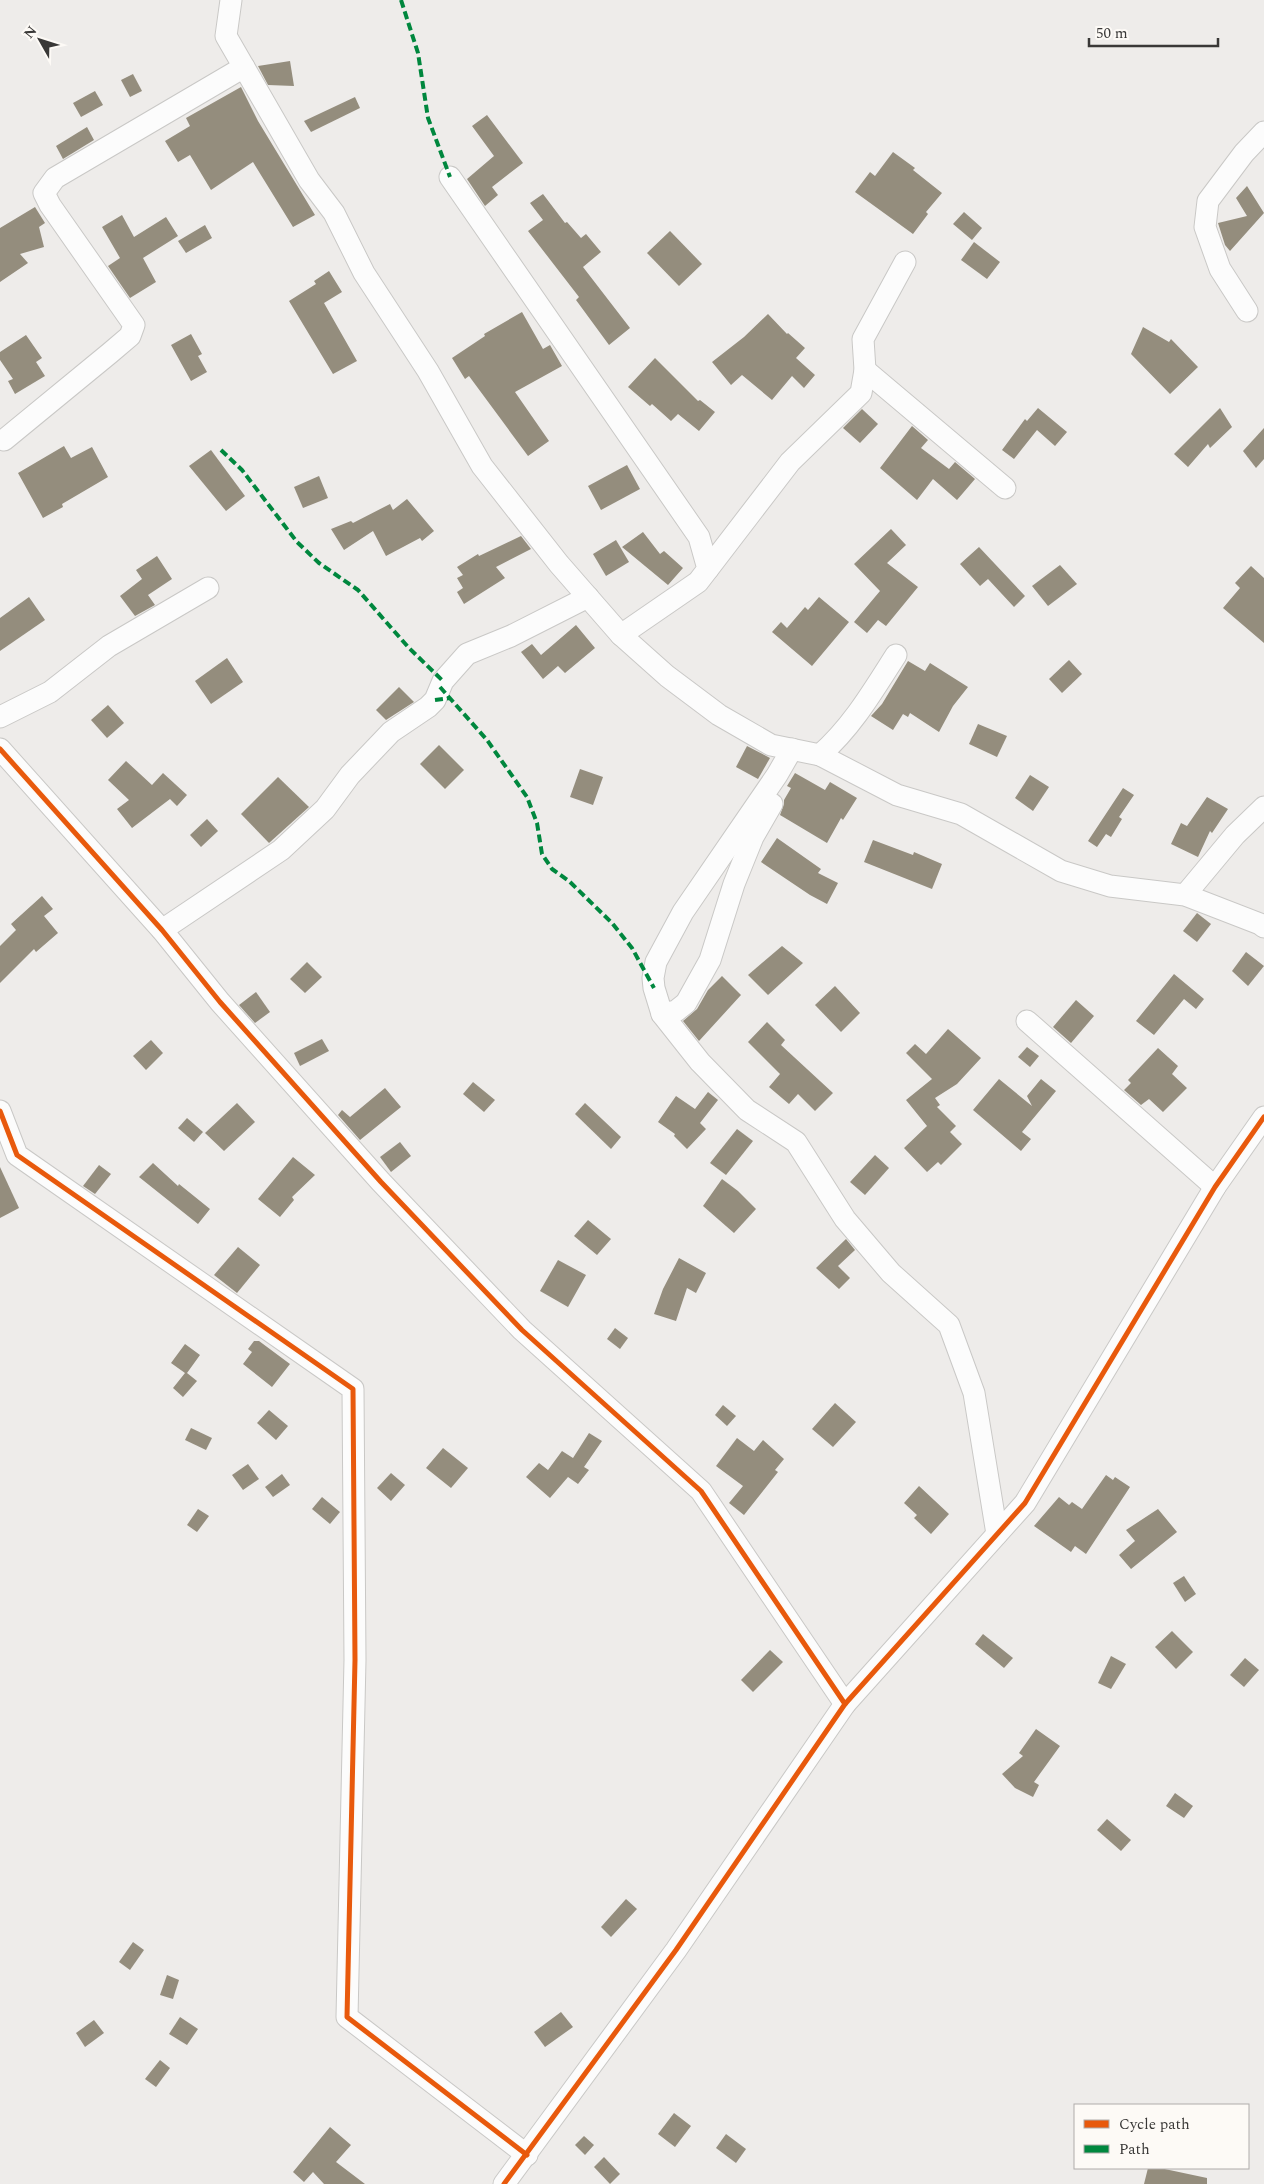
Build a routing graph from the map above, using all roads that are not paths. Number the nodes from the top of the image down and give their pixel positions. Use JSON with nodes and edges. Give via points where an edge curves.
{"nodes":[{"id":1,"x":231,"y":0,"type":"edge"},
{"id":2,"x":244,"y":67,"type":"junction"},
{"id":3,"x":1264,"y":132,"type":"edge"},
{"id":4,"x":450,"y":177,"type":"dead end"},
{"id":5,"x":906,"y":262,"type":"dead end"},
{"id":6,"x":1247,"y":311,"type":"dead end"},
{"id":7,"x":865,"y":370,"type":"junction"},
{"id":8,"x":4,"y":440,"type":"dead end"},
{"id":9,"x":1005,"y":488,"type":"dead end"},
{"id":10,"x":708,"y":569,"type":"junction"},
{"id":11,"x":208,"y":588,"type":"dead end"},
{"id":12,"x":588,"y":597,"type":"junction"},
{"id":13,"x":621,"y":635,"type":"junction"},
{"id":14,"x":896,"y":656,"type":"dead end"},
{"id":15,"x":0,"y":717,"type":"edge"},
{"id":16,"x":0,"y":749,"type":"edge"},
{"id":17,"x":792,"y":749,"type":"junction"},
{"id":18,"x":820,"y":755,"type":"junction"},
{"id":19,"x":776,"y":775,"type":"junction"},
{"id":20,"x":1264,"y":807,"type":"edge"},
{"id":21,"x":1185,"y":896,"type":"junction"},
{"id":22,"x":1264,"y":927,"type":"edge"},
{"id":23,"x":162,"y":930,"type":"junction"},
{"id":24,"x":662,"y":1014,"type":"junction"},
{"id":25,"x":1027,"y":1020,"type":"dead end"},
{"id":26,"x":0,"y":1111,"type":"edge"},
{"id":27,"x":1264,"y":1117,"type":"edge"},
{"id":28,"x":1215,"y":1186,"type":"junction"},
{"id":29,"x":997,"y":1534,"type":"junction"},
{"id":30,"x":845,"y":1704,"type":"junction"},
{"id":31,"x":527,"y":2155,"type":"junction"},
{"id":32,"x":504,"y":2184,"type":"edge"}],
"edges":[{"from":1,"to":2,"type":"street","via":[[226,36]]},
{"from":2,"to":8,"type":"street","via":[[55,178],[44,194],[134,325],[130,336]]},
{"from":2,"to":12,"type":"street","via":[[309,180],[334,212],[364,273],[428,371],[482,466]]},
{"from":3,"to":6,"type":"street","via":[[1208,201],[1206,227],[1220,269]]},
{"from":4,"to":10,"type":"street","via":[[699,537]]},
{"from":5,"to":7,"type":"street","via":[[862,339]]},
{"from":7,"to":9,"type":"street"},
{"from":7,"to":10,"type":"street","via":[[861,393],[790,462]]},
{"from":10,"to":13,"type":"street","via":[[698,582]]},
{"from":11,"to":15,"type":"street","via":[[109,646],[50,692]]},
{"from":12,"to":13,"type":"street"},
{"from":12,"to":23,"type":"street","via":[[467,654],[443,681],[431,704],[390,732],[350,775],[325,809],[281,850]]},
{"from":13,"to":17,"type":"street","via":[[667,676],[719,715],[770,744]]},
{"from":14,"to":18,"type":"street","via":[[861,710]]},
{"from":16,"to":23,"type":"street"},
{"from":17,"to":18,"type":"street"},
{"from":17,"to":19,"type":"street"},
{"from":18,"to":21,"type":"street","via":[[897,795],[961,814],[1061,871],[1110,886]]},
{"from":19,"to":24,"type":"street","via":[[774,800],[753,837],[734,884],[710,960],[686,1003],[676,1011]]},
{"from":19,"to":24,"type":"street","via":[[683,912],[656,962],[654,983]]},
{"from":20,"to":21,"type":"street"},
{"from":21,"to":22,"type":"street"},
{"from":23,"to":30,"type":"street","via":[[220,1002],[375,1175],[522,1330],[701,1491]]},
{"from":24,"to":29,"type":"street","via":[[700,1062],[747,1110],[796,1142],[845,1219],[891,1273],[949,1325],[974,1393]]},
{"from":25,"to":28,"type":"street"},
{"from":26,"to":31,"type":"street","via":[[18,1155],[353,1389],[355,1660],[347,2017]]},
{"from":27,"to":28,"type":"street"},
{"from":28,"to":29,"type":"street","via":[[1026,1503]]},
{"from":29,"to":30,"type":"street"},
{"from":30,"to":31,"type":"street","via":[[676,1950]]},
{"from":31,"to":32,"type":"street"}]}
